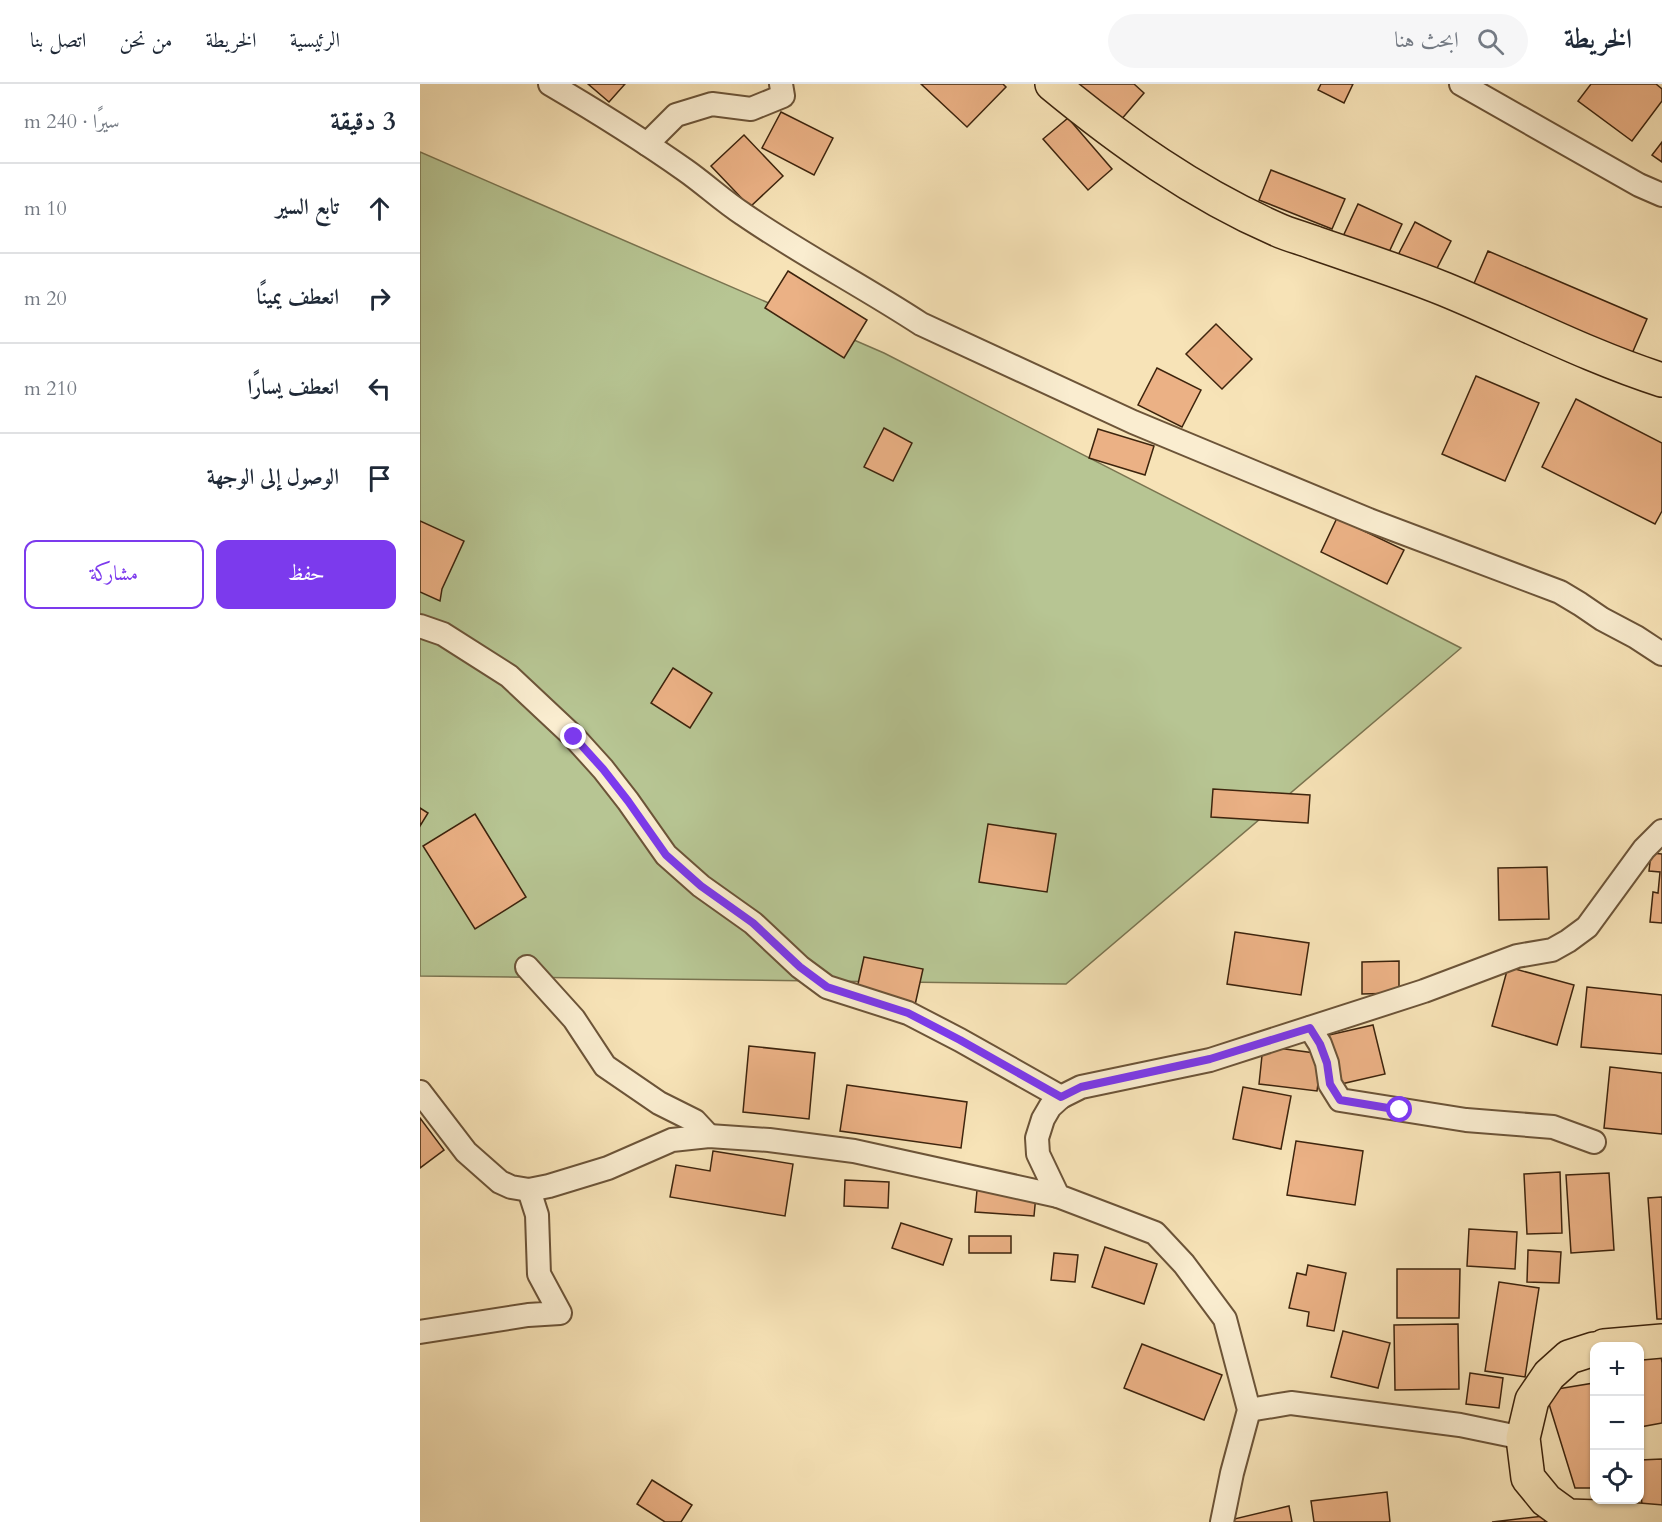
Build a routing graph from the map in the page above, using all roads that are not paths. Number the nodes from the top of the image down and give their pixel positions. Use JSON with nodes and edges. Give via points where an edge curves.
{"nodes":[{"id":1,"x":550,"y":84,"type":"edge"},
{"id":2,"x":781,"y":84,"type":"edge"},
{"id":3,"x":1052,"y":84,"type":"edge"},
{"id":4,"x":1461,"y":84,"type":"edge"},
{"id":5,"x":646,"y":144,"type":"junction"},
{"id":6,"x":1662,"y":195,"type":"edge"},
{"id":7,"x":1662,"y":380,"type":"edge"},
{"id":8,"x":420,"y":626,"type":"edge"},
{"id":9,"x":1662,"y":654,"type":"edge"},
{"id":10,"x":1662,"y":831,"type":"edge"},
{"id":11,"x":527,"y":967,"type":"dead end"},
{"id":12,"x":1310,"y":1028,"type":"junction"},
{"id":13,"x":420,"y":1092,"type":"edge"},
{"id":14,"x":1061,"y":1097,"type":"junction"},
{"id":15,"x":709,"y":1136,"type":"junction"},
{"id":16,"x":1594,"y":1142,"type":"dead end"},
{"id":17,"x":528,"y":1190,"type":"junction"},
{"id":18,"x":1058,"y":1196,"type":"junction"},
{"id":19,"x":420,"y":1332,"type":"edge"},
{"id":20,"x":1662,"y":1341,"type":"edge"},
{"id":21,"x":1644,"y":1343,"type":"edge"},
{"id":22,"x":1590,"y":1350,"type":"edge"},
{"id":23,"x":1248,"y":1410,"type":"junction"},
{"id":24,"x":1523,"y":1438,"type":"junction"},
{"id":25,"x":1222,"y":1522,"type":"edge"},
{"id":26,"x":1659,"y":1522,"type":"edge"}],
"edges":[{"from":1,"to":5,"type":"street"},
{"from":2,"to":5,"type":"street","via":[[783,96],[751,109],[712,104],[676,115]]},
{"from":3,"to":7,"type":"main road","via":[[1149,159],[1198,190],[1277,229],[1443,289],[1550,337]]},
{"from":4,"to":6,"type":"street"},
{"from":5,"to":9,"type":"street","via":[[788,244],[921,324],[1133,422],[1369,520],[1560,592]]},
{"from":8,"to":14,"type":"street","via":[[443,634],[509,676],[603,769],[666,855],[827,987],[908,1013]]},
{"from":10,"to":12,"type":"street","via":[[1644,849],[1587,927],[1560,946],[1517,956]]},
{"from":11,"to":15,"type":"street","via":[[574,1019],[605,1065],[659,1103],[695,1121]]},
{"from":12,"to":14,"type":"street","via":[[1210,1059],[1081,1087]]},
{"from":12,"to":16,"type":"street","via":[[1320,1044],[1330,1084],[1340,1100],[1466,1120],[1553,1127]]},
{"from":13,"to":17,"type":"street","via":[[482,1168],[500,1182]]},
{"from":14,"to":18,"type":"street","via":[[1050,1107],[1037,1138],[1038,1154]]},
{"from":15,"to":17,"type":"street","via":[[672,1140],[608,1168]]},
{"from":15,"to":18,"type":"street","via":[[854,1151]]},
{"from":17,"to":19,"type":"street","via":[[537,1215],[539,1274],[560,1313]]},
{"from":18,"to":23,"type":"street","via":[[1155,1233],[1185,1264],[1225,1319]]},
{"from":20,"to":21,"type":"main road"},
{"from":22,"to":24,"type":"main road","via":[[1569,1357],[1549,1375],[1532,1400]]},
{"from":23,"to":24,"type":"street","via":[[1291,1403],[1460,1425]]},
{"from":23,"to":25,"type":"street"},
{"from":24,"to":26,"type":"main road","via":[[1528,1478],[1546,1500],[1568,1516]]}]}
